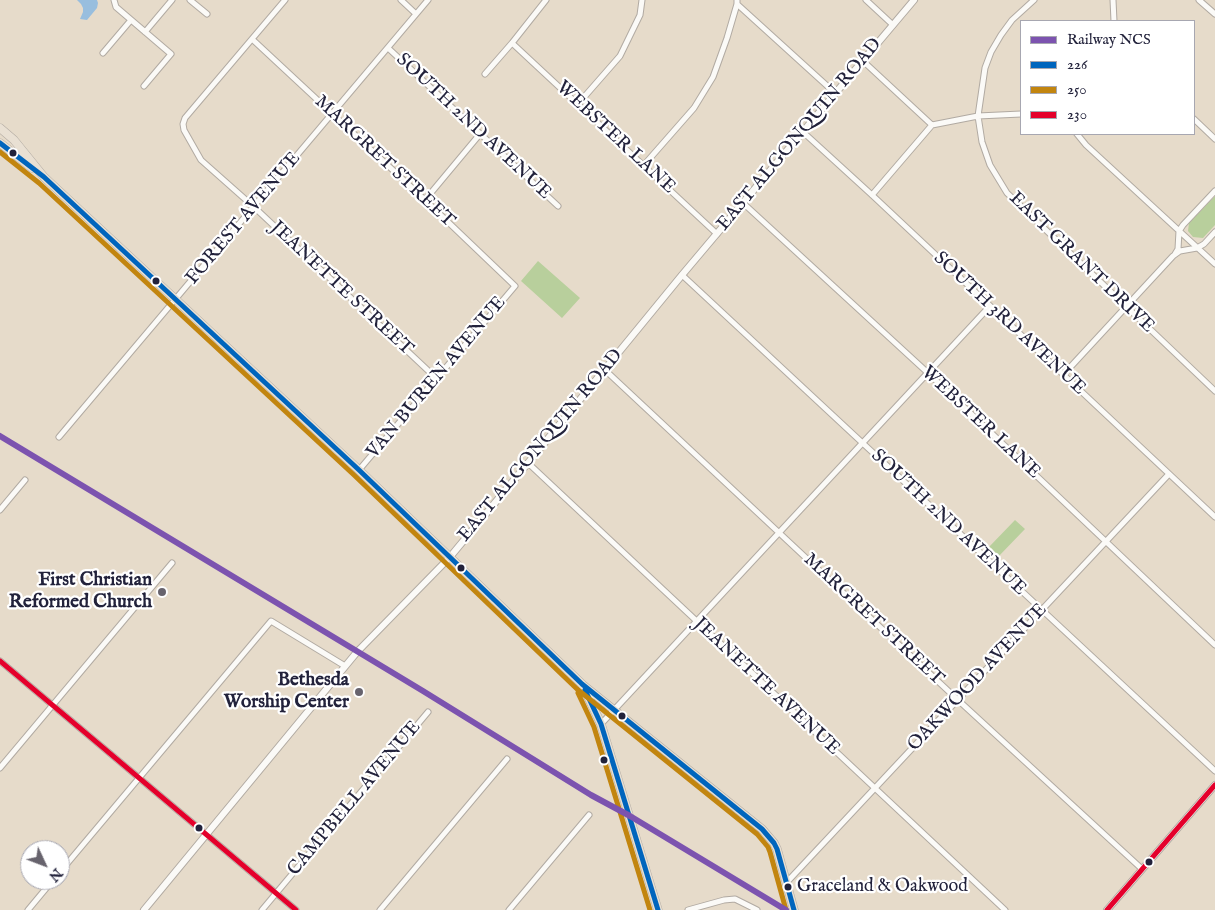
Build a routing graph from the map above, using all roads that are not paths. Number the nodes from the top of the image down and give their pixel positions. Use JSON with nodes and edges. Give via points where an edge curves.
{"nodes":[{"id":1,"x":114,"y":0,"type":"edge"},
{"id":2,"x":172,"y":0,"type":"edge"},
{"id":3,"x":190,"y":0,"type":"edge"},
{"id":4,"x":285,"y":0,"type":"edge"},
{"id":5,"x":401,"y":0,"type":"edge"},
{"id":6,"x":428,"y":0,"type":"edge"},
{"id":7,"x":546,"y":0,"type":"edge"},
{"id":8,"x":642,"y":0,"type":"edge"},
{"id":9,"x":866,"y":0,"type":"edge"},
{"id":10,"x":914,"y":0,"type":"edge"},
{"id":11,"x":1034,"y":0,"type":"edge"},
{"id":12,"x":1113,"y":0,"type":"edge"},
{"id":13,"x":1199,"y":0,"type":"edge"},
{"id":14,"x":737,"y":2,"type":"edge"},
{"id":15,"x":207,"y":14,"type":"dead end"},
{"id":16,"x":416,"y":14,"type":"junction"},
{"id":17,"x":1215,"y":14,"type":"edge"},
{"id":18,"x":131,"y":20,"type":"junction"},
{"id":19,"x":1114,"y":20,"type":"edge"},
{"id":20,"x":893,"y":25,"type":"junction"},
{"id":21,"x":145,"y":32,"type":"junction"},
{"id":22,"x":252,"y":39,"type":"junction"},
{"id":23,"x":512,"y":43,"type":"junction"},
{"id":24,"x":388,"y":48,"type":"junction"},
{"id":25,"x":103,"y":53,"type":"dead end"},
{"id":26,"x":863,"y":61,"type":"junction"},
{"id":27,"x":485,"y":74,"type":"dead end"},
{"id":28,"x":144,"y":86,"type":"dead end"},
{"id":29,"x":835,"y":93,"type":"junction"},
{"id":30,"x":578,"y":104,"type":"junction"},
{"id":31,"x":332,"y":114,"type":"junction"},
{"id":32,"x":1020,"y":114,"type":"edge"},
{"id":33,"x":978,"y":116,"type":"junction"},
{"id":34,"x":1195,"y":120,"type":"edge"},
{"id":35,"x":932,"y":125,"type":"junction"},
{"id":36,"x":0,"y":128,"type":"edge"},
{"id":37,"x":803,"y":132,"type":"junction"},
{"id":38,"x":480,"y":134,"type":"junction"},
{"id":39,"x":1078,"y":135,"type":"edge"},
{"id":40,"x":1215,"y":139,"type":"edge"},
{"id":41,"x":0,"y":143,"type":"edge"},
{"id":42,"x":644,"y":165,"type":"junction"},
{"id":43,"x":44,"y":177,"type":"junction"},
{"id":44,"x":1215,"y":191,"type":"edge"},
{"id":45,"x":872,"y":195,"type":"junction"},
{"id":46,"x":425,"y":200,"type":"junction"},
{"id":47,"x":743,"y":203,"type":"junction"},
{"id":48,"x":558,"y":206,"type":"dead end"},
{"id":49,"x":254,"y":207,"type":"junction"},
{"id":50,"x":1179,"y":231,"type":"junction"},
{"id":51,"x":1215,"y":232,"type":"edge"},
{"id":52,"x":717,"y":234,"type":"junction"},
{"id":53,"x":1197,"y":248,"type":"junction"},
{"id":54,"x":1173,"y":256,"type":"junction"},
{"id":55,"x":1215,"y":264,"type":"edge"},
{"id":56,"x":682,"y":276,"type":"junction"},
{"id":57,"x":515,"y":286,"type":"joint"},
{"id":58,"x":176,"y":300,"type":"junction"},
{"id":59,"x":990,"y":306,"type":"junction"},
{"id":60,"x":1126,"y":307,"type":"junction"},
{"id":61,"x":605,"y":370,"type":"junction"},
{"id":62,"x":928,"y":373,"type":"junction"},
{"id":63,"x":1063,"y":375,"type":"junction"},
{"id":64,"x":436,"y":378,"type":"junction"},
{"id":65,"x":1215,"y":391,"type":"edge"},
{"id":66,"x":59,"y":437,"type":"dead end"},
{"id":67,"x":862,"y":442,"type":"junction"},
{"id":68,"x":528,"y":463,"type":"junction"},
{"id":69,"x":359,"y":470,"type":"junction"},
{"id":70,"x":1169,"y":474,"type":"junction"},
{"id":71,"x":25,"y":480,"type":"dead end"},
{"id":72,"x":0,"y":510,"type":"edge"},
{"id":73,"x":1215,"y":517,"type":"edge"},
{"id":74,"x":778,"y":532,"type":"junction"},
{"id":75,"x":1105,"y":541,"type":"junction"},
{"id":76,"x":450,"y":557,"type":"junction"},
{"id":77,"x":172,"y":563,"type":"dead end"},
{"id":78,"x":1041,"y":610,"type":"junction"},
{"id":79,"x":696,"y":621,"type":"junction"},
{"id":80,"x":1215,"y":645,"type":"edge"},
{"id":81,"x":0,"y":661,"type":"edge"},
{"id":82,"x":346,"y":666,"type":"junction"},
{"id":83,"x":582,"y":684,"type":"junction"},
{"id":84,"x":958,"y":700,"type":"junction"},
{"id":85,"x":53,"y":706,"type":"junction"},
{"id":86,"x":613,"y":710,"type":"junction"},
{"id":87,"x":428,"y":712,"type":"dead end"},
{"id":88,"x":600,"y":724,"type":"junction"},
{"id":89,"x":508,"y":759,"type":"dead end"},
{"id":90,"x":0,"y":768,"type":"edge"},
{"id":91,"x":1215,"y":771,"type":"edge"},
{"id":92,"x":139,"y":778,"type":"junction"},
{"id":93,"x":1215,"y":785,"type":"edge"},
{"id":94,"x":875,"y":788,"type":"junction"},
{"id":95,"x":589,"y":815,"type":"dead end"},
{"id":96,"x":206,"y":834,"type":"junction"},
{"id":97,"x":70,"y":860,"type":"edge"},
{"id":98,"x":1142,"y":869,"type":"junction"},
{"id":99,"x":787,"y":882,"type":"junction"},
{"id":100,"x":45,"y":890,"type":"edge"},
{"id":101,"x":276,"y":893,"type":"junction"},
{"id":102,"x":28,"y":910,"type":"edge"},
{"id":103,"x":144,"y":910,"type":"edge"},
{"id":104,"x":262,"y":910,"type":"edge"},
{"id":105,"x":296,"y":910,"type":"edge"},
{"id":106,"x":380,"y":910,"type":"edge"},
{"id":107,"x":509,"y":910,"type":"edge"},
{"id":108,"x":658,"y":910,"type":"edge"},
{"id":109,"x":688,"y":910,"type":"edge"},
{"id":110,"x":757,"y":910,"type":"edge"},
{"id":111,"x":794,"y":910,"type":"edge"},
{"id":112,"x":1005,"y":910,"type":"edge"},
{"id":113,"x":1107,"y":910,"type":"edge"}],
"edges":[{"from":1,"to":18,"type":"street"},
{"from":2,"to":21,"type":"street"},
{"from":3,"to":15,"type":"street"},
{"from":4,"to":22,"type":"street"},
{"from":5,"to":16,"type":"street"},
{"from":6,"to":16,"type":"street","name":"FOREST AVENUE"},
{"from":7,"to":23,"type":"street"},
{"from":8,"to":30,"type":"street","via":[[640,15],[620,56]]},
{"from":9,"to":20,"type":"street"},
{"from":10,"to":20,"type":"street","name":"EAST ALGONQUIN ROAD"},
{"from":11,"to":33,"type":"street","name":"EAST GRANT DRIVE","via":[[1012,20],[991,52],[985,68]]},
{"from":12,"to":19,"type":"street"},
{"from":13,"to":17,"type":"street"},
{"from":14,"to":29,"type":"street"},
{"from":14,"to":42,"type":"street","via":[[714,77],[694,108]]},
{"from":16,"to":24,"type":"street","name":"FOREST AVENUE"},
{"from":18,"to":21,"type":"street"},
{"from":18,"to":25,"type":"street"},
{"from":20,"to":26,"type":"street","name":"EAST ALGONQUIN ROAD"},
{"from":21,"to":28,"type":"street","via":[[171,54]]},
{"from":22,"to":31,"type":"street","name":"MARGRET STREET"},
{"from":22,"to":49,"type":"street","name":"JEANETTE STREET","via":[[183,124],[201,160]]},
{"from":23,"to":27,"type":"street"},
{"from":23,"to":30,"type":"street","name":"WEBSTER LANE"},
{"from":24,"to":31,"type":"street","name":"FOREST AVENUE"},
{"from":24,"to":38,"type":"street","name":"SOUTH 2ND AVENUE"},
{"from":26,"to":29,"type":"street","name":"EAST ALGONQUIN ROAD"},
{"from":26,"to":35,"type":"street"},
{"from":29,"to":37,"type":"street","name":"EAST ALGONQUIN ROAD"},
{"from":30,"to":42,"type":"street","name":"WEBSTER LANE"},
{"from":31,"to":46,"type":"street","name":"MARGRET STREET"},
{"from":31,"to":49,"type":"street","name":"FOREST AVENUE"},
{"from":32,"to":33,"type":"street"},
{"from":33,"to":35,"type":"street"},
{"from":33,"to":60,"type":"street","name":"EAST GRANT DRIVE","via":[[990,166],[1007,193]]},
{"from":34,"to":40,"type":"street"},
{"from":35,"to":45,"type":"street"},
{"from":36,"to":43,"type":"main road"},
{"from":37,"to":45,"type":"street","name":"SOUTH 3RD AVENUE"},
{"from":37,"to":47,"type":"street","name":"EAST ALGONQUIN ROAD"},
{"from":38,"to":46,"type":"street"},
{"from":38,"to":48,"type":"street","name":"SOUTH 2ND AVENUE"},
{"from":39,"to":50,"type":"street"},
{"from":41,"to":43,"type":"main road"},
{"from":42,"to":52,"type":"street","name":"WEBSTER LANE"},
{"from":43,"to":58,"type":"main road"},
{"from":44,"to":50,"type":"street"},
{"from":45,"to":59,"type":"street","name":"SOUTH 3RD AVENUE"},
{"from":46,"to":57,"type":"street","name":"MARGRET STREET"},
{"from":47,"to":52,"type":"street","name":"EAST ALGONQUIN ROAD"},
{"from":47,"to":62,"type":"street","name":"WEBSTER LANE"},
{"from":49,"to":58,"type":"street","name":"FOREST AVENUE"},
{"from":49,"to":64,"type":"street","name":"JEANETTE STREET"},
{"from":50,"to":53,"type":"street"},
{"from":50,"to":54,"type":"street","via":[[1178,249]]},
{"from":51,"to":53,"type":"street"},
{"from":52,"to":56,"type":"street","name":"EAST ALGONQUIN ROAD"},
{"from":53,"to":54,"type":"street","via":[[1180,251]]},
{"from":53,"to":55,"type":"street"},
{"from":54,"to":60,"type":"street"},
{"from":56,"to":61,"type":"street","name":"EAST ALGONQUIN ROAD"},
{"from":56,"to":67,"type":"street","name":"SOUTH 2ND AVENUE"},
{"from":57,"to":64,"type":"street","name":"VAN BUREN AVENUE"},
{"from":58,"to":66,"type":"street","name":"FOREST AVENUE"},
{"from":58,"to":69,"type":"main road"},
{"from":59,"to":62,"type":"street"},
{"from":59,"to":63,"type":"street","name":"SOUTH 3RD AVENUE"},
{"from":60,"to":63,"type":"street"},
{"from":60,"to":65,"type":"street","name":"EAST GRANT DRIVE"},
{"from":61,"to":68,"type":"street","name":"EAST ALGONQUIN ROAD"},
{"from":61,"to":74,"type":"street","name":"MARGRET STREET"},
{"from":62,"to":67,"type":"street"},
{"from":62,"to":75,"type":"street","name":"WEBSTER LANE"},
{"from":63,"to":70,"type":"street","name":"SOUTH 3RD AVENUE"},
{"from":64,"to":69,"type":"street","name":"VAN BUREN AVENUE"},
{"from":67,"to":74,"type":"street"},
{"from":67,"to":78,"type":"street","name":"SOUTH 2ND AVENUE"},
{"from":68,"to":76,"type":"street","name":"EAST ALGONQUIN ROAD"},
{"from":68,"to":79,"type":"street","name":"JEANETTE AVENUE"},
{"from":69,"to":76,"type":"main road"},
{"from":70,"to":73,"type":"street","name":"SOUTH 3RD AVENUE"},
{"from":70,"to":75,"type":"street","name":"OAKWOOD AVENUE"},
{"from":71,"to":72,"type":"street"},
{"from":74,"to":79,"type":"street"},
{"from":74,"to":84,"type":"street","name":"MARGRET STREET"},
{"from":75,"to":78,"type":"street","name":"OAKWOOD AVENUE"},
{"from":75,"to":80,"type":"street","name":"WEBSTER LANE"},
{"from":76,"to":82,"type":"street","name":"EAST ALGONQUIN ROAD"},
{"from":76,"to":83,"type":"main road"},
{"from":77,"to":85,"type":"street"},
{"from":78,"to":84,"type":"street","name":"OAKWOOD AVENUE"},
{"from":78,"to":91,"type":"street","name":"SOUTH 2ND AVENUE"},
{"from":79,"to":86,"type":"street"},
{"from":79,"to":94,"type":"street","name":"JEANETTE AVENUE"},
{"from":81,"to":85,"type":"street"},
{"from":82,"to":92,"type":"street","via":[[271,621]]},
{"from":82,"to":96,"type":"street","name":"EAST ALGONQUIN ROAD"},
{"from":83,"to":86,"type":"main road"},
{"from":83,"to":88,"type":"main road"},
{"from":84,"to":94,"type":"street","name":"OAKWOOD AVENUE"},
{"from":84,"to":98,"type":"street","name":"MARGRET STREET"},
{"from":85,"to":90,"type":"street"},
{"from":85,"to":92,"type":"street"},
{"from":86,"to":88,"type":"street"},
{"from":86,"to":99,"type":"main road","via":[[762,829],[777,848]]},
{"from":87,"to":101,"type":"street","name":"CAMPBELL AVENUE"},
{"from":88,"to":108,"type":"main road"},
{"from":89,"to":106,"type":"street"},
{"from":92,"to":96,"type":"street"},
{"from":92,"to":97,"type":"street"},
{"from":93,"to":98,"type":"street"},
{"from":94,"to":99,"type":"street","name":"OAKWOOD AVENUE"},
{"from":94,"to":112,"type":"street","name":"JEANETTE AVENUE"},
{"from":95,"to":107,"type":"street"},
{"from":96,"to":101,"type":"street"},
{"from":96,"to":103,"type":"street","name":"EAST ALGONQUIN ROAD"},
{"from":98,"to":113,"type":"street"},
{"from":99,"to":111,"type":"main road"},
{"from":100,"to":102,"type":"street"},
{"from":101,"to":104,"type":"street","name":"CAMPBELL AVENUE"},
{"from":101,"to":105,"type":"street"},
{"from":109,"to":110,"type":"street","via":[[735,899]]}]}
